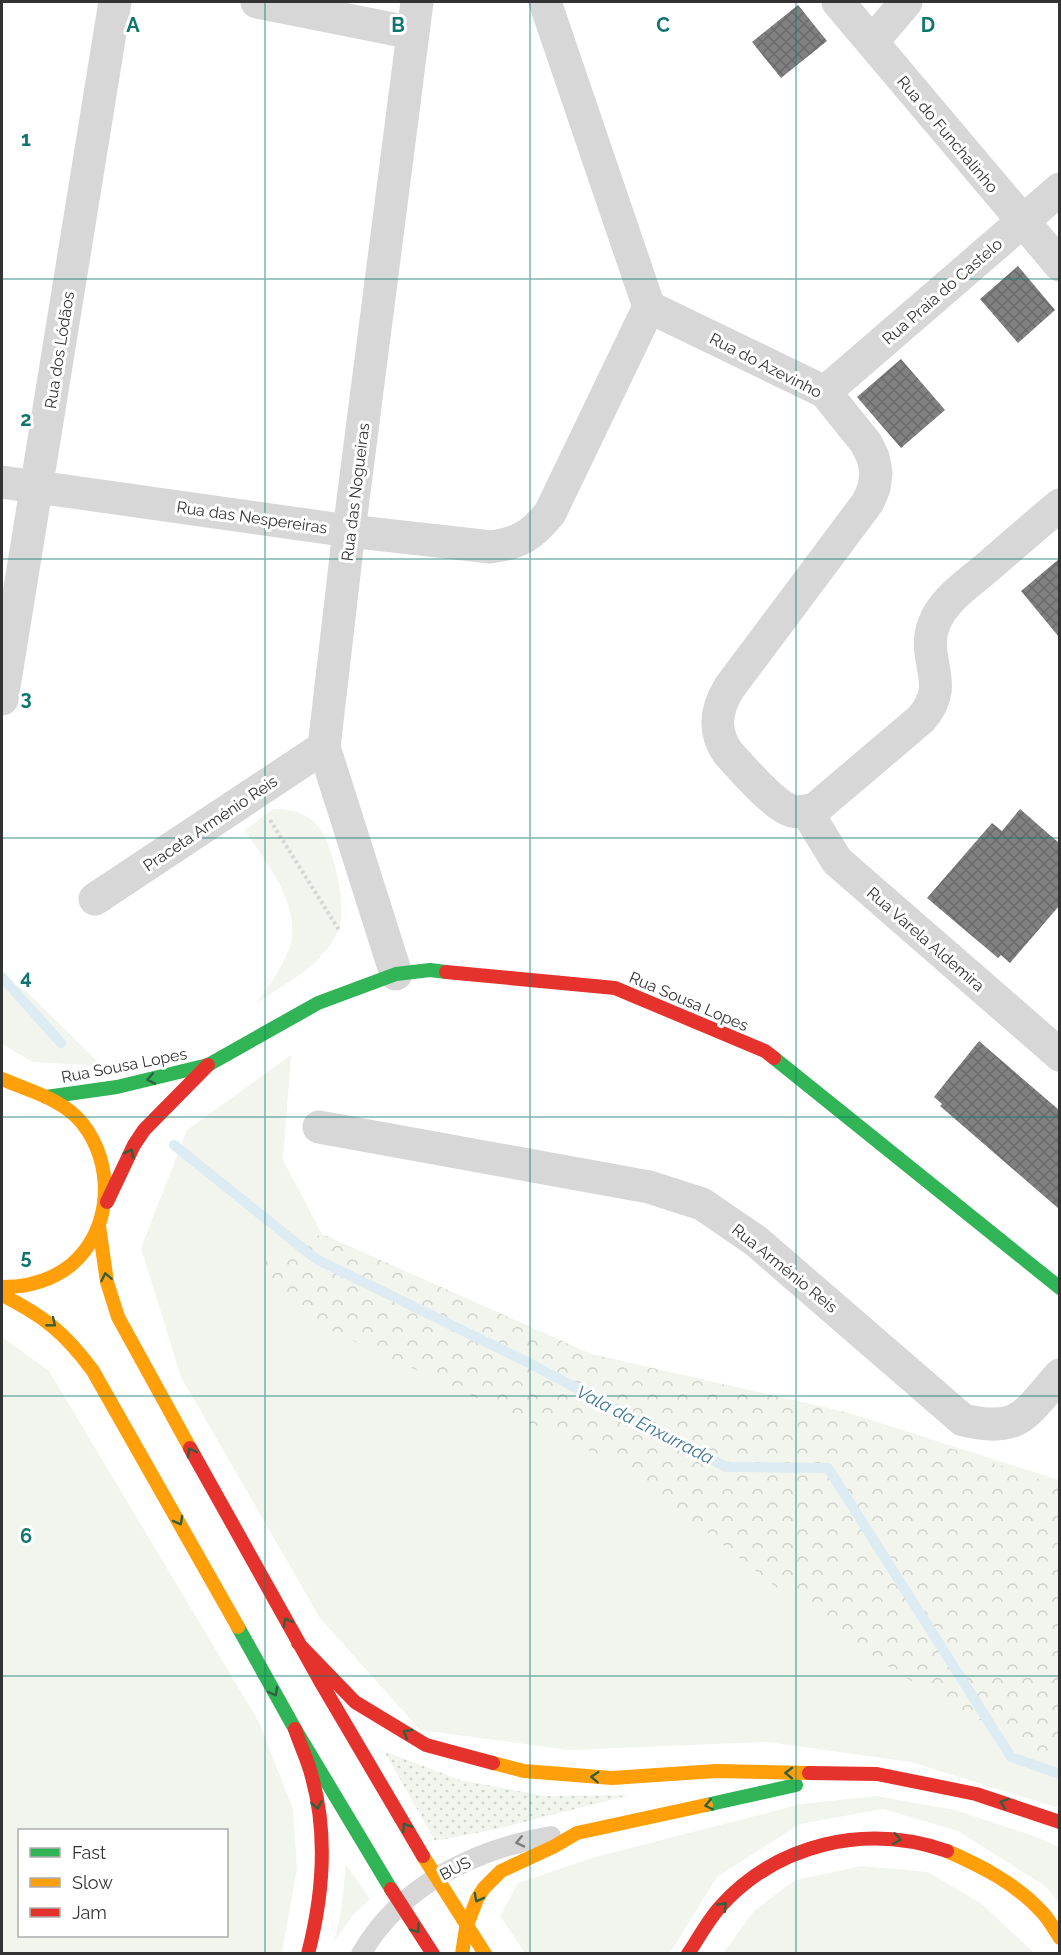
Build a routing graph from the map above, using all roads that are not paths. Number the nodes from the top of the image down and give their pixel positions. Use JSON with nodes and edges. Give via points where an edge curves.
{"nodes":[{"id":1,"x":115,"y":2,"type":"edge"},
{"id":2,"x":256,"y":2,"type":"edge"},
{"id":3,"x":545,"y":2,"type":"edge"},
{"id":4,"x":838,"y":2,"type":"edge"},
{"id":5,"x":906,"y":2,"type":"edge"},
{"id":6,"x":415,"y":17,"type":"edge"},
{"id":7,"x":872,"y":42,"type":"junction"},
{"id":8,"x":1059,"y":189,"type":"edge"},
{"id":9,"x":1022,"y":222,"type":"junction"},
{"id":10,"x":1059,"y":265,"type":"edge"},
{"id":11,"x":649,"y":307,"type":"junction"},
{"id":12,"x":825,"y":392,"type":"junction"},
{"id":13,"x":2,"y":482,"type":"edge"},
{"id":14,"x":37,"y":486,"type":"junction"},
{"id":15,"x":1059,"y":505,"type":"edge"},
{"id":16,"x":349,"y":531,"type":"junction"},
{"id":17,"x":2,"y":699,"type":"edge"},
{"id":18,"x":324,"y":747,"type":"junction"},
{"id":19,"x":807,"y":812,"type":"junction"},
{"id":20,"x":95,"y":899,"type":"dead end"},
{"id":21,"x":396,"y":974,"type":"junction"},
{"id":22,"x":1059,"y":1055,"type":"edge"},
{"id":23,"x":208,"y":1065,"type":"junction"},
{"id":24,"x":2,"y":1079,"type":"edge"},
{"id":25,"x":2,"y":1090,"type":"edge"},
{"id":26,"x":29,"y":1092,"type":"junction"},
{"id":27,"x":46,"y":1097,"type":"junction"},
{"id":28,"x":319,"y":1127,"type":"dead end"},
{"id":29,"x":105,"y":1206,"type":"junction"},
{"id":30,"x":99,"y":1226,"type":"junction"},
{"id":31,"x":2,"y":1287,"type":"edge"},
{"id":32,"x":1059,"y":1288,"type":"edge"},
{"id":33,"x":2,"y":1294,"type":"edge"},
{"id":34,"x":1059,"y":1375,"type":"edge"},
{"id":35,"x":298,"y":1643,"type":"junction"},
{"id":36,"x":295,"y":1729,"type":"junction"},
{"id":37,"x":848,"y":1774,"type":"junction"},
{"id":38,"x":1059,"y":1821,"type":"edge"},
{"id":39,"x":578,"y":1833,"type":"junction"},
{"id":40,"x":436,"y":1877,"type":"junction"},
{"id":41,"x":400,"y":1904,"type":"junction"},
{"id":42,"x":466,"y":1926,"type":"junction"},
{"id":43,"x":1059,"y":1938,"type":"edge"},
{"id":44,"x":308,"y":1953,"type":"edge"},
{"id":45,"x":361,"y":1953,"type":"edge"},
{"id":46,"x":433,"y":1953,"type":"edge"},
{"id":47,"x":462,"y":1953,"type":"edge"},
{"id":48,"x":485,"y":1953,"type":"edge"},
{"id":49,"x":688,"y":1953,"type":"edge"}],
"edges":[{"from":1,"to":14,"type":"street","name":"Rua dos Lódãos"},
{"from":2,"to":6,"type":"street"},
{"from":3,"to":11,"type":"street"},
{"from":4,"to":7,"type":"street","name":"Rua do Funchalinho"},
{"from":5,"to":7,"type":"street"},
{"from":6,"to":16,"type":"street","name":"Rua das Nogueiras"},
{"from":7,"to":9,"type":"street","name":"Rua do Funchalinho"},
{"from":8,"to":9,"type":"street","name":"Rua Praia do Castelo"},
{"from":9,"to":10,"type":"street","name":"Rua do Funchalinho"},
{"from":9,"to":12,"type":"street","name":"Rua Praia do Castelo"},
{"from":11,"to":12,"type":"street","name":"Rua do Azevinho"},
{"from":11,"to":16,"type":"street","name":"Rua das Nespereiras","via":[[550,513],[528,536],[491,547]]},
{"from":12,"to":19,"type":"street","name":"Rua do Azevinho","via":[[866,443],[876,473],[874,489],[729,688],[717,723],[728,753],[775,801],[790,811]]},
{"from":13,"to":14,"type":"street","name":"Rua das Nespereiras"},
{"from":14,"to":16,"type":"street","name":"Rua das Nespereiras"},
{"from":14,"to":17,"type":"street","name":"Rua dos Lódãos"},
{"from":15,"to":19,"type":"street","via":[[953,597],[938,615],[930,646],[937,689],[930,710],[822,804]]},
{"from":16,"to":18,"type":"street","name":"Rua das Nogueiras"},
{"from":18,"to":20,"type":"street","name":"Praceta Arménio Reis"},
{"from":18,"to":21,"type":"street","name":"Rua das Nogueiras"},
{"from":19,"to":22,"type":"street","name":"Rua Varela Aldemira","via":[[837,861]]},
{"from":21,"to":23,"type":"main road","name":"Rua Sousa Lopes","via":[[318,1003]]},
{"from":21,"to":32,"type":"main road","name":"Rua Sousa Lopes","via":[[430,970],[615,988],[765,1052]]},
{"from":23,"to":27,"type":"main road","name":"Rua Sousa Lopes","one_way":true,"via":[[117,1087]]},
{"from":29,"to":23,"type":"main road","name":"Rua Sousa Lopes","one_way":true,"via":[[144,1130]]},
{"from":24,"to":26,"type":"main road"},
{"from":25,"to":26,"type":"main road"},
{"from":26,"to":27,"type":"main road"},
{"from":27,"to":29,"type":"main road","via":[[72,1113],[91,1135],[106,1177]]},
{"from":28,"to":34,"type":"street","name":"Rua Arménio Reis","via":[[649,1187],[702,1204],[765,1248],[963,1420],[1002,1425],[1021,1418]]},
{"from":29,"to":30,"type":"main road"},
{"from":30,"to":31,"type":"main road","via":[[80,1256],[59,1272],[34,1283]]},
{"from":35,"to":30,"type":"main road","one_way":true,"via":[[118,1317],[108,1284]]},
{"from":33,"to":36,"type":"main road","one_way":true,"via":[[45,1317],[63,1332],[93,1371]]},
{"from":37,"to":35,"type":"main road","one_way":true,"via":[[716,1771],[612,1778],[524,1771],[426,1745],[355,1702]]},
{"from":40,"to":35,"type":"main road","one_way":true},
{"from":36,"to":41,"type":"main road"},
{"from":36,"to":44,"type":"main road","one_way":true,"via":[[311,1776],[321,1829],[321,1882]]},
{"from":38,"to":37,"type":"main road","one_way":true,"via":[[976,1794],[877,1774]]},
{"from":37,"to":39,"type":"main road","one_way":true},
{"from":39,"to":40,"type":"lane","name":"BUS","one_way":true,"via":[[500,1847]]},
{"from":39,"to":42,"type":"main road","one_way":true,"via":[[499,1872],[477,1896]]},
{"from":40,"to":41,"type":"lane","name":"BUS"},
{"from":40,"to":42,"type":"main road"},
{"from":41,"to":45,"type":"lane","name":"BUS"},
{"from":41,"to":46,"type":"main road","one_way":true},
{"from":42,"to":47,"type":"main road"},
{"from":42,"to":48,"type":"main road"},
{"from":49,"to":43,"type":"main road","one_way":true,"via":[[721,1906],[768,1867],[835,1840],[881,1836],[919,1842],[961,1856],[999,1875],[1040,1909]]}]}
